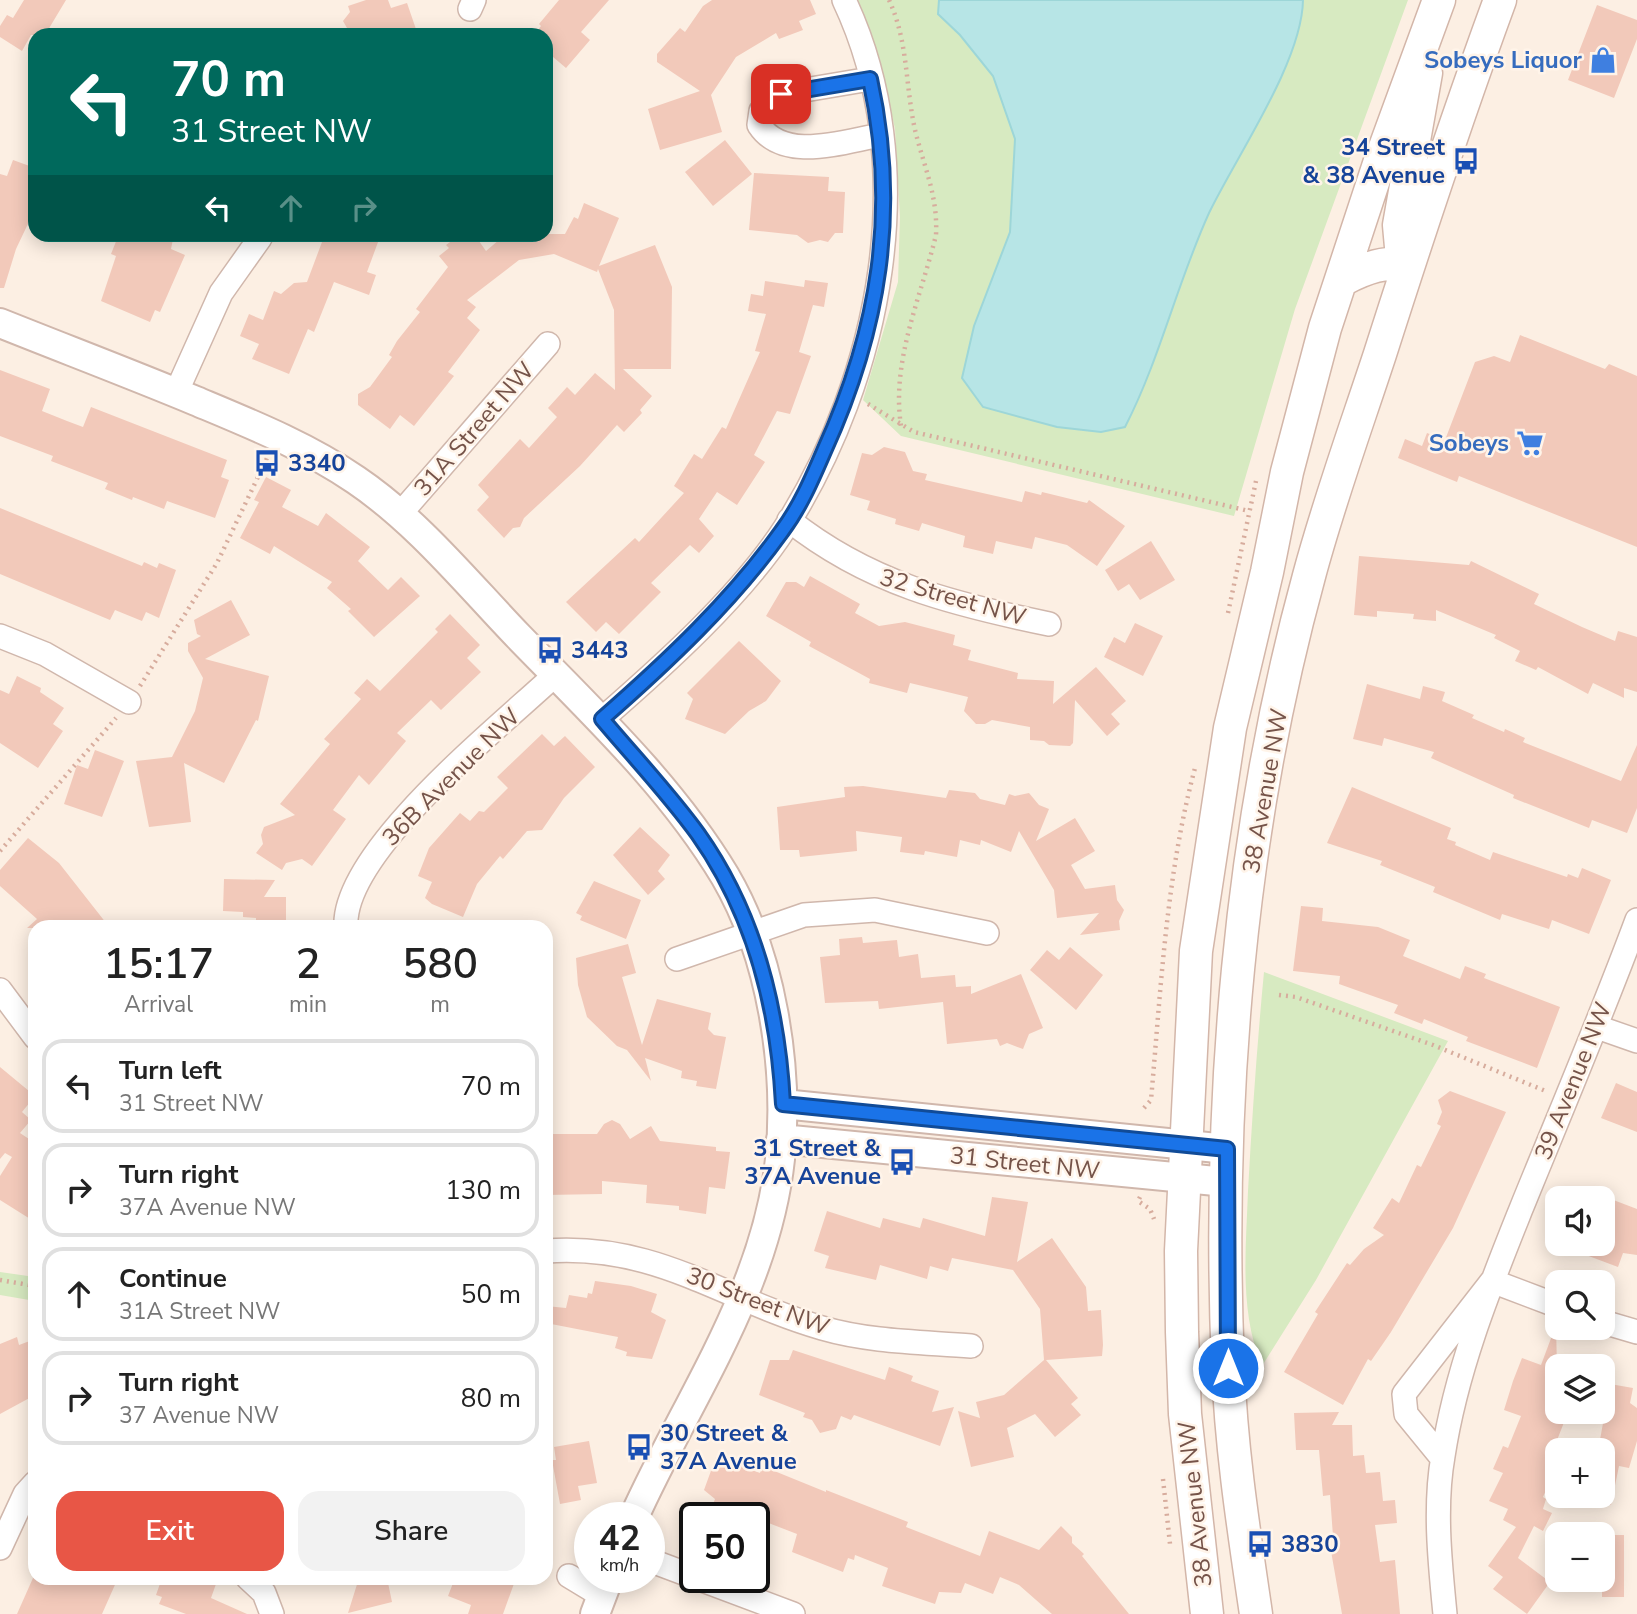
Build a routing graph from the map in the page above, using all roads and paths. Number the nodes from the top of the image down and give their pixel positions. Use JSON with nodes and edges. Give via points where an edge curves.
{"nodes":[{"id":1,"x":844,"y":0,"type":"edge"},
{"id":2,"x":888,"y":0,"type":"edge"},
{"id":3,"x":1479,"y":0,"type":"edge"},
{"id":4,"x":1500,"y":0,"type":"edge"},
{"id":5,"x":1521,"y":0,"type":"edge"},
{"id":6,"x":1435,"y":13,"type":"edge"},
{"id":7,"x":1483,"y":46,"type":"junction"},
{"id":8,"x":870,"y":79,"type":"junction"},
{"id":9,"x":881,"y":135,"type":"junction"},
{"id":10,"x":257,"y":242,"type":"edge"},
{"id":11,"x":1409,"y":263,"type":"junction"},
{"id":12,"x":1344,"y":279,"type":"junction"},
{"id":13,"x":0,"y":323,"type":"edge"},
{"id":14,"x":548,"y":344,"type":"dead end"},
{"id":15,"x":849,"y":392,"type":"junction"},
{"id":16,"x":176,"y":393,"type":"junction"},
{"id":17,"x":901,"y":426,"type":"junction"},
{"id":18,"x":278,"y":436,"type":"junction"},
{"id":19,"x":1249,"y":511,"type":"dead end"},
{"id":20,"x":400,"y":514,"type":"junction"},
{"id":21,"x":789,"y":520,"type":"junction"},
{"id":22,"x":1049,"y":624,"type":"dead end"},
{"id":23,"x":0,"y":636,"type":"edge"},
{"id":24,"x":556,"y":674,"type":"junction"},
{"id":25,"x":129,"y":702,"type":"junction"},
{"id":26,"x":602,"y":719,"type":"junction"},
{"id":27,"x":0,"y":851,"type":"edge"},
{"id":28,"x":345,"y":920,"type":"edge"},
{"id":29,"x":1637,"y":920,"type":"edge"},
{"id":30,"x":750,"y":933,"type":"junction"},
{"id":31,"x":987,"y":933,"type":"dead end"},
{"id":32,"x":677,"y":959,"type":"dead end"},
{"id":33,"x":0,"y":990,"type":"edge"},
{"id":34,"x":1279,"y":995,"type":"dead end"},
{"id":35,"x":1597,"y":1027,"type":"junction"},
{"id":36,"x":28,"y":1028,"type":"edge"},
{"id":37,"x":1637,"y":1041,"type":"edge"},
{"id":38,"x":1565,"y":1098,"type":"junction"},
{"id":39,"x":783,"y":1104,"type":"junction"},
{"id":40,"x":781,"y":1139,"type":"junction"},
{"id":41,"x":1186,"y":1144,"type":"junction"},
{"id":42,"x":1227,"y":1149,"type":"junction"},
{"id":43,"x":1185,"y":1178,"type":"junction"},
{"id":44,"x":1226,"y":1182,"type":"junction"},
{"id":45,"x":553,"y":1251,"type":"edge"},
{"id":46,"x":0,"y":1280,"type":"edge"},
{"id":47,"x":1492,"y":1281,"type":"junction"},
{"id":48,"x":28,"y":1285,"type":"edge"},
{"id":49,"x":744,"y":1298,"type":"junction"},
{"id":50,"x":1545,"y":1301,"type":"edge"},
{"id":51,"x":1615,"y":1326,"type":"edge"},
{"id":52,"x":1637,"y":1332,"type":"edge"},
{"id":53,"x":971,"y":1346,"type":"dead end"},
{"id":54,"x":1442,"y":1458,"type":"junction"},
{"id":55,"x":28,"y":1491,"type":"edge"},
{"id":56,"x":642,"y":1502,"type":"edge"},
{"id":57,"x":0,"y":1548,"type":"edge"},
{"id":58,"x":665,"y":1566,"type":"edge"},
{"id":59,"x":569,"y":1576,"type":"dead end"},
{"id":60,"x":255,"y":1585,"type":"edge"},
{"id":61,"x":602,"y":1595,"type":"edge"},
{"id":62,"x":271,"y":1610,"type":"edge"},
{"id":63,"x":793,"y":1614,"type":"edge"},
{"id":64,"x":1207,"y":1614,"type":"edge"},
{"id":65,"x":1256,"y":1614,"type":"edge"},
{"id":66,"x":1445,"y":1614,"type":"edge"}],
"edges":[{"from":1,"to":8,"type":"street"},
{"from":2,"to":17,"type":"path","via":[[901,39],[916,132],[937,217],[901,371]]},
{"from":3,"to":7,"type":"main road"},
{"from":4,"to":7,"type":"main road","name":"38 Avenue NW"},
{"from":5,"to":7,"type":"main road"},
{"from":6,"to":11,"type":"main road","via":[[1399,225],[1401,247]]},
{"from":6,"to":12,"type":"main road","name":"38 Avenue NW","via":[[1380,161]]},
{"from":7,"to":11,"type":"main road","name":"38 Avenue NW"},
{"from":8,"to":9,"type":"street"},
{"from":8,"to":9,"type":"street","via":[[781,94],[761,111],[759,125],[765,134],[790,147]]},
{"from":9,"to":15,"type":"street","via":[[885,222],[874,307]]},
{"from":10,"to":16,"type":"street","via":[[221,293]]},
{"from":11,"to":12,"type":"main road","via":[[1368,266]]},
{"from":11,"to":42,"type":"main road","name":"38 Avenue NW","via":[[1309,576],[1273,734],[1252,856]]},
{"from":12,"to":41,"type":"main road","name":"38 Avenue NW","via":[[1325,328],[1287,471],[1230,728],[1196,951]]},
{"from":13,"to":16,"type":"street","name":"31A Street NW"},
{"from":14,"to":20,"type":"street","name":"31A Street NW"},
{"from":15,"to":17,"type":"path"},
{"from":15,"to":21,"type":"street"},
{"from":16,"to":18,"type":"street","name":"31A Street NW"},
{"from":17,"to":19,"type":"path"},
{"from":18,"to":20,"type":"street","name":"31A Street NW","via":[[357,481]]},
{"from":18,"to":25,"type":"path","via":[[217,563]]},
{"from":20,"to":24,"type":"street","name":"31A Street NW"},
{"from":21,"to":22,"type":"street","name":"32 Street NW","via":[[861,568],[893,583],[968,607]]},
{"from":21,"to":26,"type":"street","via":[[739,586]]},
{"from":23,"to":25,"type":"street","via":[[45,654]]},
{"from":24,"to":26,"type":"street","name":"31A Street NW"},
{"from":24,"to":28,"type":"street","name":"36B Avenue NW","via":[[398,824],[357,885]]},
{"from":25,"to":27,"type":"path"},
{"from":26,"to":30,"type":"street","name":"31A Street NW","via":[[697,833],[728,880]]},
{"from":29,"to":35,"type":"street","name":"39 Avenue NW"},
{"from":30,"to":31,"type":"street","via":[[804,915],[875,910]]},
{"from":30,"to":32,"type":"street"},
{"from":30,"to":39,"type":"street","name":"31A Street NW","via":[[770,997]]},
{"from":33,"to":36,"type":"street"},
{"from":34,"to":38,"type":"path","via":[[1433,1045]]},
{"from":35,"to":37,"type":"street"},
{"from":35,"to":38,"type":"street","name":"39 Avenue NW"},
{"from":38,"to":47,"type":"street","name":"39 Avenue NW"},
{"from":39,"to":40,"type":"street","name":"31A Street NW"},
{"from":39,"to":41,"type":"street","name":"31 Street NW"},
{"from":40,"to":43,"type":"street","name":"31 Street NW"},
{"from":40,"to":49,"type":"street","name":"31A Street NW","via":[[771,1216]]},
{"from":41,"to":42,"type":"street","name":"31 Street NW"},
{"from":41,"to":43,"type":"main road","name":"38 Avenue NW"},
{"from":42,"to":44,"type":"main road","name":"38 Avenue NW"},
{"from":43,"to":44,"type":"street","name":"31 Street NW"},
{"from":43,"to":64,"type":"main road","name":"38 Avenue NW","via":[[1181,1251],[1185,1414]]},
{"from":44,"to":65,"type":"main road","name":"38 Avenue NW","via":[[1228,1368],[1238,1490]]},
{"from":45,"to":49,"type":"street","name":"30 Street NW","via":[[624,1254]]},
{"from":46,"to":48,"type":"path"},
{"from":47,"to":50,"type":"street"},
{"from":47,"to":54,"type":"street","name":"39 Avenue NW","via":[[1457,1387]]},
{"from":47,"to":54,"type":"street","name":"39 Avenue NW","via":[[1404,1394],[1406,1415]]},
{"from":49,"to":53,"type":"street","name":"30 Street NW","via":[[850,1335]]},
{"from":49,"to":56,"type":"street","name":"31A Street NW"},
{"from":51,"to":52,"type":"street"},
{"from":54,"to":66,"type":"street","name":"39 Avenue NW","via":[[1439,1528]]},
{"from":55,"to":57,"type":"street"},
{"from":58,"to":63,"type":"street"},
{"from":59,"to":61,"type":"street"},
{"from":60,"to":62,"type":"street"}]}
